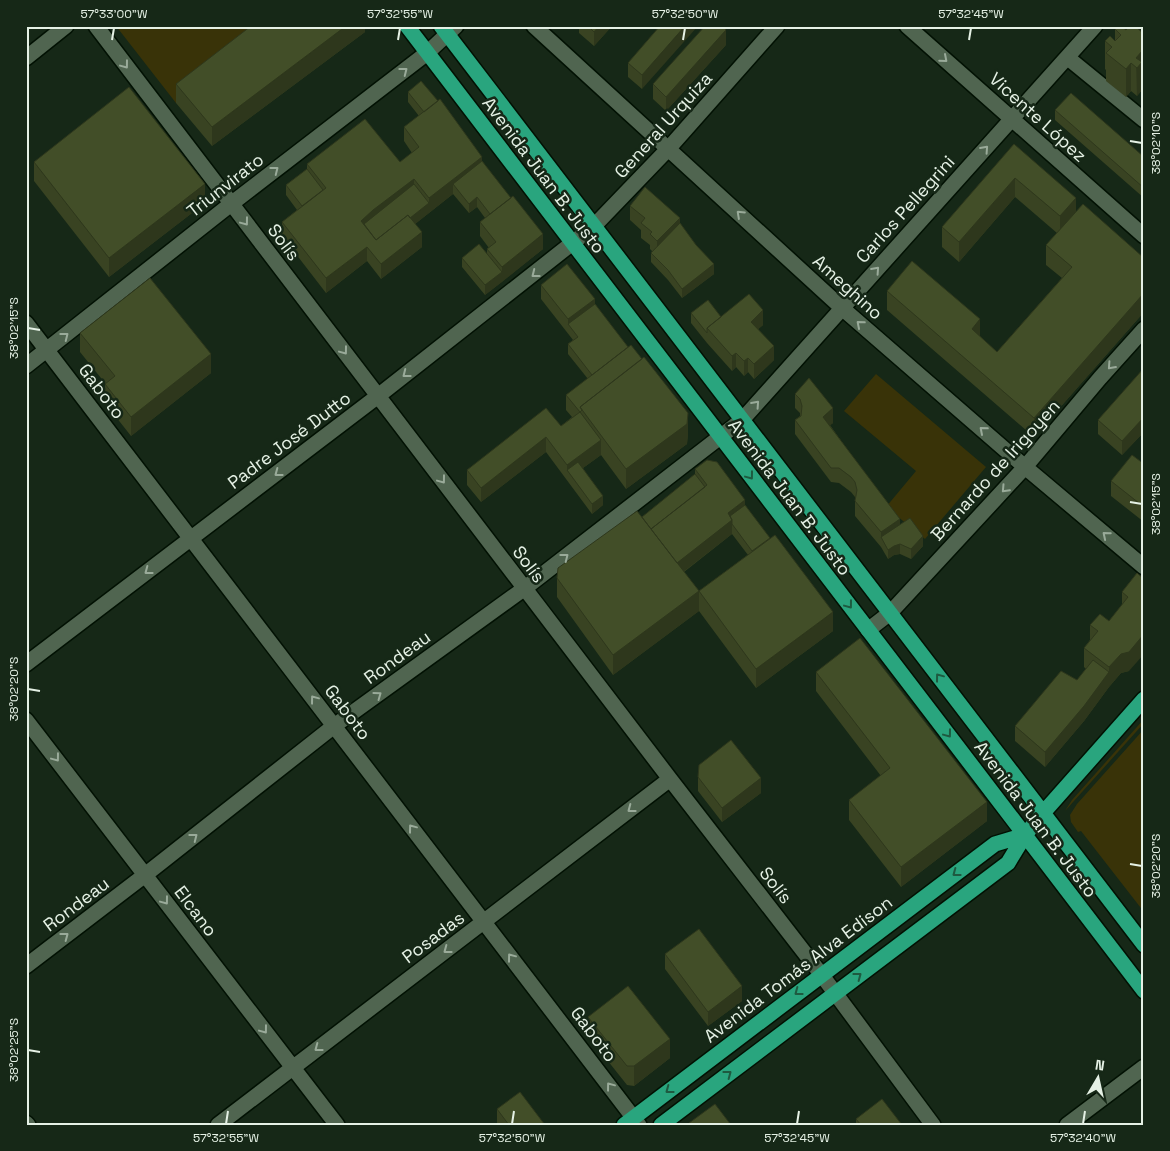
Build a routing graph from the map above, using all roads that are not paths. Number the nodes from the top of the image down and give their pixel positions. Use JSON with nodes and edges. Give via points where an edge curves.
{"nodes":[{"id":1,"x":66,"y":26,"type":"edge"},
{"id":2,"x":96,"y":26,"type":"edge"},
{"id":3,"x":407,"y":26,"type":"edge"},
{"id":4,"x":534,"y":26,"type":"edge"},
{"id":5,"x":777,"y":26,"type":"edge"},
{"id":6,"x":907,"y":26,"type":"edge"},
{"id":7,"x":1095,"y":26,"type":"edge"},
{"id":8,"x":448,"y":29,"type":"edge"},
{"id":9,"x":427,"y":53,"type":"junction"},
{"id":10,"x":26,"y":58,"type":"edge"},
{"id":11,"x":1068,"y":58,"type":"junction"},
{"id":12,"x":1012,"y":119,"type":"junction"},
{"id":13,"x":1144,"y":120,"type":"edge"},
{"id":14,"x":669,"y":148,"type":"junction"},
{"id":15,"x":231,"y":204,"type":"junction"},
{"id":16,"x":594,"y":226,"type":"junction"},
{"id":17,"x":1144,"y":236,"type":"edge"},
{"id":18,"x":573,"y":244,"type":"junction"},
{"id":19,"x":842,"y":308,"type":"junction"},
{"id":20,"x":26,"y":323,"type":"edge"},
{"id":21,"x":1144,"y":330,"type":"edge"},
{"id":22,"x":47,"y":350,"type":"junction"},
{"id":23,"x":26,"y":366,"type":"edge"},
{"id":24,"x":378,"y":396,"type":"junction"},
{"id":25,"x":742,"y":420,"type":"junction"},
{"id":26,"x":721,"y":437,"type":"junction"},
{"id":27,"x":1025,"y":467,"type":"junction"},
{"id":28,"x":191,"y":538,"type":"junction"},
{"id":29,"x":1144,"y":567,"type":"edge"},
{"id":30,"x":524,"y":588,"type":"junction"},
{"id":31,"x":890,"y":613,"type":"junction"},
{"id":32,"x":868,"y":630,"type":"junction"},
{"id":33,"x":26,"y":664,"type":"edge"},
{"id":34,"x":1144,"y":699,"type":"edge"},
{"id":35,"x":26,"y":720,"type":"edge"},
{"id":36,"x":334,"y":726,"type":"junction"},
{"id":37,"x":670,"y":779,"type":"junction"},
{"id":38,"x":1043,"y":813,"type":"junction"},
{"id":39,"x":1025,"y":835,"type":"junction"},
{"id":40,"x":145,"y":875,"type":"junction"},
{"id":41,"x":484,"y":921,"type":"junction"},
{"id":42,"x":1144,"y":945,"type":"edge"},
{"id":43,"x":26,"y":966,"type":"edge"},
{"id":44,"x":821,"y":974,"type":"junction"},
{"id":45,"x":1144,"y":991,"type":"edge"},
{"id":46,"x":835,"y":993,"type":"junction"},
{"id":47,"x":1144,"y":1067,"type":"edge"},
{"id":48,"x":292,"y":1068,"type":"junction"},
{"id":49,"x":632,"y":1122,"type":"edge"},
{"id":50,"x":218,"y":1125,"type":"edge"},
{"id":51,"x":337,"y":1125,"type":"edge"},
{"id":52,"x":662,"y":1125,"type":"edge"},
{"id":53,"x":933,"y":1125,"type":"edge"},
{"id":54,"x":1067,"y":1125,"type":"edge"}],
"edges":[{"from":1,"to":10,"type":"street"},
{"from":2,"to":15,"type":"street","name":"Solís","one_way":true},
{"from":3,"to":9,"type":"main road","name":"Avenida Juan B. Justo"},
{"from":4,"to":14,"type":"street","name":"Ameghino"},
{"from":5,"to":14,"type":"street","name":"General Urquiza"},
{"from":6,"to":12,"type":"street","name":"Vicente López","one_way":true},
{"from":7,"to":11,"type":"street","name":"Carlos Pellegrini"},
{"from":8,"to":9,"type":"street","name":"Triunvirato"},
{"from":8,"to":16,"type":"main road","name":"Avenida Juan B. Justo"},
{"from":15,"to":9,"type":"street","name":"Triunvirato","one_way":true},
{"from":9,"to":18,"type":"main road","name":"Avenida Juan B. Justo"},
{"from":11,"to":12,"type":"street","name":"Carlos Pellegrini"},
{"from":11,"to":13,"type":"street"},
{"from":12,"to":17,"type":"street","name":"Vicente López"},
{"from":19,"to":12,"type":"street","name":"Carlos Pellegrini","one_way":true},
{"from":14,"to":16,"type":"street","name":"General Urquiza"},
{"from":19,"to":14,"type":"street","name":"Ameghino","one_way":true},
{"from":22,"to":15,"type":"street","name":"Triunvirato","one_way":true},
{"from":15,"to":24,"type":"street","name":"Solís","one_way":true},
{"from":16,"to":18,"type":"street","name":"General Urquiza"},
{"from":16,"to":25,"type":"main road","name":"Avenida Juan B. Justo"},
{"from":18,"to":24,"type":"street","name":"Padre José Dutto","one_way":true},
{"from":18,"to":26,"type":"main road","name":"Avenida Juan B. Justo"},
{"from":25,"to":19,"type":"street","name":"Carlos Pellegrini","one_way":true},
{"from":27,"to":19,"type":"street","name":"Ameghino","one_way":true},
{"from":20,"to":22,"type":"street","name":"Gaboto"},
{"from":21,"to":27,"type":"street","name":"Bernardo de Irigoyen","one_way":true},
{"from":22,"to":23,"type":"street","name":"Triunvirato"},
{"from":22,"to":28,"type":"street","name":"Gaboto"},
{"from":24,"to":28,"type":"street","name":"Padre José Dutto","one_way":true},
{"from":24,"to":30,"type":"street","name":"Solís","one_way":true},
{"from":25,"to":26,"type":"street","name":"Carlos Pellegrini"},
{"from":25,"to":31,"type":"main road","name":"Avenida Juan B. Justo"},
{"from":30,"to":26,"type":"street","name":"Rondeau","one_way":true},
{"from":26,"to":32,"type":"main road","name":"Avenida Juan B. Justo","one_way":true},
{"from":29,"to":27,"type":"street","name":"Ameghino","one_way":true},
{"from":27,"to":31,"type":"street","name":"Bernardo de Irigoyen","one_way":true},
{"from":28,"to":33,"type":"street","name":"Padre José Dutto","one_way":true},
{"from":36,"to":28,"type":"street","name":"Gaboto","one_way":true},
{"from":36,"to":30,"type":"street","name":"Rondeau","one_way":true},
{"from":30,"to":37,"type":"street","name":"Solís"},
{"from":31,"to":32,"type":"street","name":"Bernardo de Irigoyen"},
{"from":38,"to":31,"type":"main road","name":"Avenida Juan B. Justo","one_way":true},
{"from":32,"to":39,"type":"main road","name":"Avenida Juan B. Justo","one_way":true},
{"from":34,"to":38,"type":"main road"},
{"from":35,"to":40,"type":"street","name":"Elcano","one_way":true},
{"from":40,"to":36,"type":"street","name":"Rondeau","one_way":true},
{"from":41,"to":36,"type":"street","name":"Gaboto","one_way":true},
{"from":37,"to":41,"type":"street","name":"Posadas","one_way":true},
{"from":37,"to":44,"type":"street","name":"Solís"},
{"from":38,"to":39,"type":"main road"},
{"from":38,"to":42,"type":"main road","name":"Avenida Juan B. Justo"},
{"from":39,"to":44,"type":"main road","name":"Avenida Tomás Alva Edison","one_way":true,"via":[[995,844]]},
{"from":39,"to":45,"type":"main road","name":"Avenida Juan B. Justo"},
{"from":46,"to":39,"type":"main road","one_way":true,"via":[[1008,863]]},
{"from":43,"to":40,"type":"street","name":"Rondeau","one_way":true},
{"from":40,"to":48,"type":"street","name":"Elcano","one_way":true},
{"from":41,"to":48,"type":"street","name":"Posadas","one_way":true},
{"from":49,"to":41,"type":"street","name":"Gaboto","one_way":true},
{"from":44,"to":46,"type":"street","name":"Solís"},
{"from":44,"to":49,"type":"main road","name":"Avenida Tomás Alva Edison","one_way":true},
{"from":52,"to":46,"type":"main road","one_way":true},
{"from":46,"to":53,"type":"street","name":"Solís"},
{"from":47,"to":54,"type":"street"},
{"from":48,"to":50,"type":"street","name":"Posadas"},
{"from":48,"to":51,"type":"street","name":"Elcano"}]}
